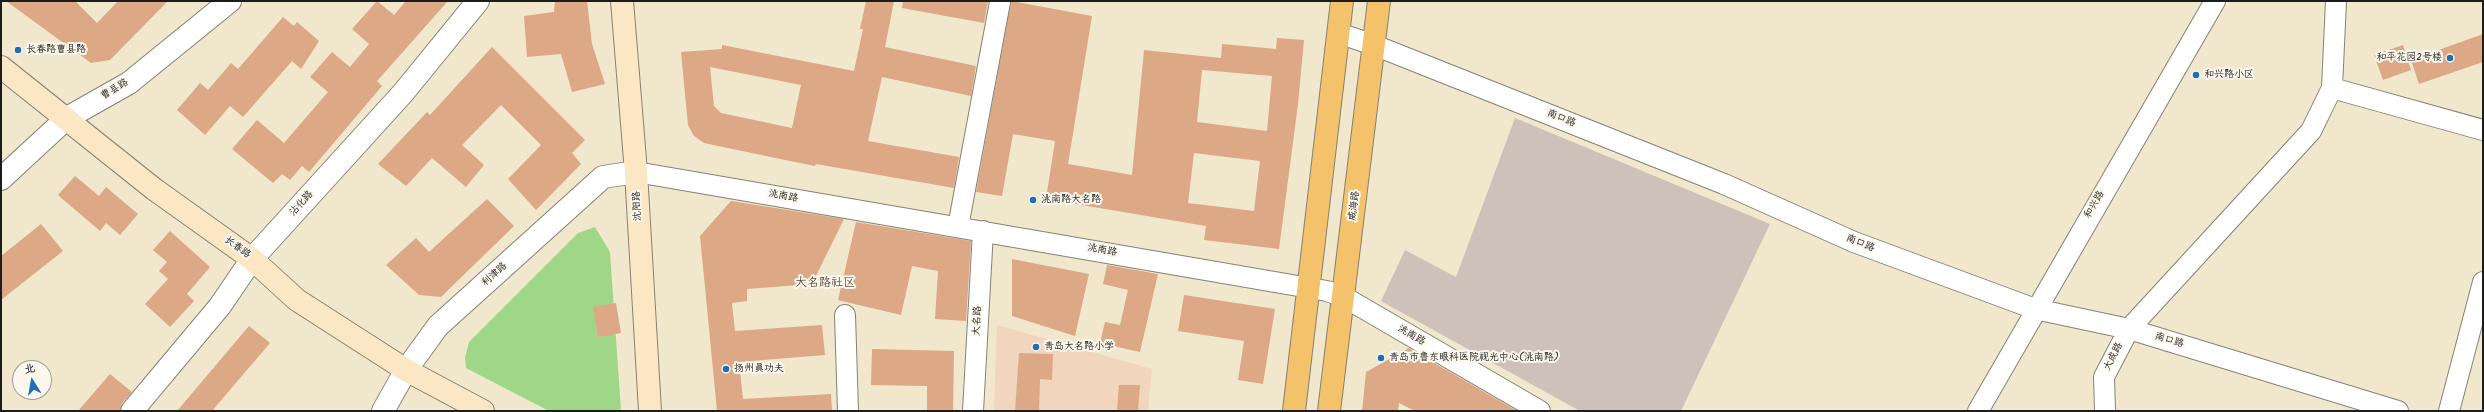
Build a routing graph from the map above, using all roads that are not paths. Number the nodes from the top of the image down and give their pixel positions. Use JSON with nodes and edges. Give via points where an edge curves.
{"nodes":[{"id":1,"x":230,"y":1,"type":"edge"},
{"id":2,"x":478,"y":1,"type":"edge"},
{"id":3,"x":622,"y":1,"type":"edge"},
{"id":4,"x":1342,"y":1,"type":"edge"},
{"id":5,"x":1379,"y":1,"type":"edge"},
{"id":6,"x":2215,"y":1,"type":"edge"},
{"id":7,"x":2336,"y":1,"type":"edge"},
{"id":8,"x":1000,"y":2,"type":"edge"},
{"id":9,"x":1338,"y":33,"type":"junction"},
{"id":10,"x":1374,"y":45,"type":"junction"},
{"id":11,"x":1,"y":67,"type":"edge"},
{"id":12,"x":2332,"y":88,"type":"junction"},
{"id":13,"x":67,"y":118,"type":"junction"},
{"id":14,"x":2483,"y":130,"type":"edge"},
{"id":15,"x":636,"y":172,"type":"junction"},
{"id":16,"x":1,"y":179,"type":"edge"},
{"id":17,"x":958,"y":227,"type":"junction"},
{"id":18,"x":983,"y":231,"type":"junction"},
{"id":19,"x":252,"y":259,"type":"junction"},
{"id":20,"x":2483,"y":282,"type":"edge"},
{"id":21,"x":1307,"y":286,"type":"junction"},
{"id":22,"x":1344,"y":298,"type":"junction"},
{"id":23,"x":2035,"y":309,"type":"junction"},
{"id":24,"x":845,"y":315,"type":"dead end"},
{"id":25,"x":2129,"y":329,"type":"junction"},
{"id":26,"x":406,"y":370,"type":"junction"},
{"id":27,"x":132,"y":411,"type":"edge"},
{"id":28,"x":383,"y":411,"type":"edge"},
{"id":29,"x":483,"y":411,"type":"edge"},
{"id":30,"x":650,"y":411,"type":"edge"},
{"id":31,"x":848,"y":411,"type":"edge"},
{"id":32,"x":973,"y":411,"type":"edge"},
{"id":33,"x":1294,"y":411,"type":"edge"},
{"id":34,"x":1329,"y":411,"type":"edge"},
{"id":35,"x":1540,"y":411,"type":"edge"},
{"id":36,"x":1978,"y":411,"type":"edge"},
{"id":37,"x":2105,"y":411,"type":"edge"},
{"id":38,"x":2398,"y":411,"type":"edge"},
{"id":39,"x":2449,"y":411,"type":"edge"}],
"edges":[{"from":1,"to":13,"type":"street","name":"曹县路","via":[[129,83]]},
{"from":2,"to":19,"type":"street","name":"沾化路","via":[[403,92]]},
{"from":3,"to":15,"type":"main road","name":"沈阳路"},
{"from":4,"to":9,"type":"main road"},
{"from":5,"to":10,"type":"main road","name":"威海路"},
{"from":6,"to":23,"type":"street","name":"和兴路"},
{"from":7,"to":12,"type":"street"},
{"from":8,"to":17,"type":"street"},
{"from":9,"to":10,"type":"street","name":"南口路"},
{"from":9,"to":21,"type":"main road"},
{"from":10,"to":22,"type":"main road","name":"威海路"},
{"from":10,"to":23,"type":"street","name":"南口路","via":[[1724,184],[1854,242]]},
{"from":11,"to":13,"type":"main road","name":"长春路"},
{"from":12,"to":14,"type":"street"},
{"from":12,"to":25,"type":"street","name":"大成路","via":[[2310,131]]},
{"from":13,"to":16,"type":"street","name":"曹县路"},
{"from":13,"to":19,"type":"main road","name":"长春路","via":[[154,189]]},
{"from":15,"to":17,"type":"street","name":"洮南路"},
{"from":15,"to":26,"type":"street","name":"利津路","via":[[603,178],[438,326]]},
{"from":15,"to":30,"type":"main road","name":"沈阳路"},
{"from":17,"to":18,"type":"street","name":"洮南路"},
{"from":18,"to":21,"type":"street","name":"洮南路"},
{"from":18,"to":32,"type":"street","name":"大名路"},
{"from":19,"to":26,"type":"main road","name":"长春路","via":[[297,300]]},
{"from":19,"to":27,"type":"street","name":"沾化路","via":[[220,306]]},
{"from":20,"to":39,"type":"street"},
{"from":21,"to":22,"type":"street","name":"洮南路"},
{"from":21,"to":33,"type":"main road"},
{"from":22,"to":34,"type":"main road","name":"威海路"},
{"from":22,"to":35,"type":"street","name":"洮南路"},
{"from":23,"to":25,"type":"street","name":"南口路"},
{"from":23,"to":36,"type":"street","name":"和兴路"},
{"from":24,"to":31,"type":"street"},
{"from":25,"to":37,"type":"street","name":"大成路","via":[[2104,378]]},
{"from":25,"to":38,"type":"street","name":"南口路"},
{"from":26,"to":28,"type":"street","name":"利津路"},
{"from":26,"to":29,"type":"main road","name":"长春路"}]}
